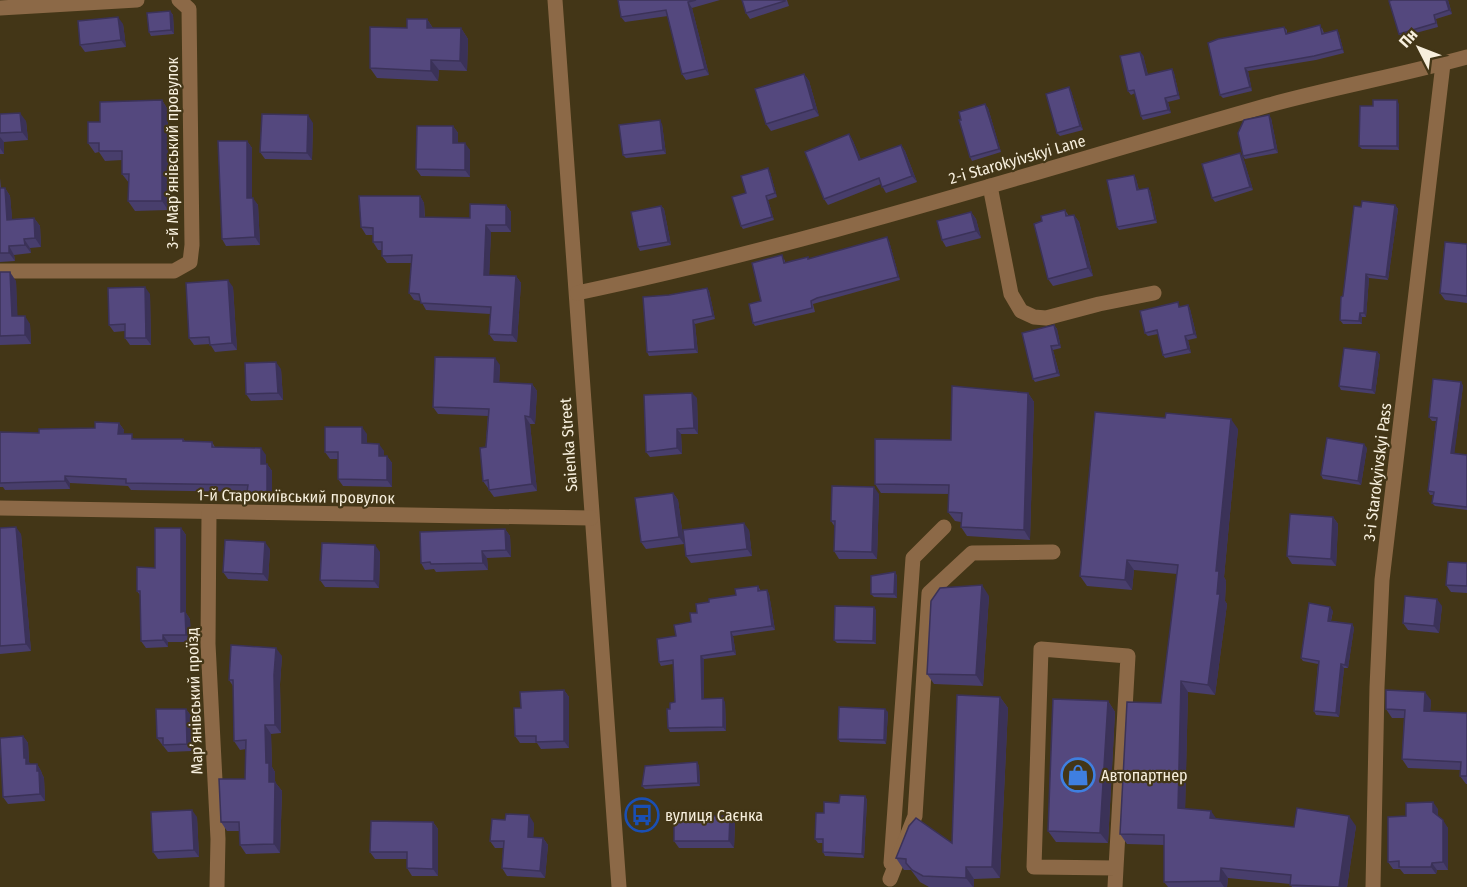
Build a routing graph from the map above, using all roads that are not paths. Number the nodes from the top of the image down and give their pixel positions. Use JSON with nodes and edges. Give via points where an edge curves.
{"nodes":[{"id":1,"x":137,"y":0,"type":"edge"},
{"id":2,"x":179,"y":0,"type":"edge"},
{"id":3,"x":555,"y":0,"type":"edge"},
{"id":4,"x":0,"y":9,"type":"edge"},
{"id":5,"x":1467,"y":57,"type":"edge"},
{"id":6,"x":1443,"y":64,"type":"junction"},
{"id":7,"x":990,"y":186,"type":"junction"},
{"id":8,"x":0,"y":271,"type":"edge"},
{"id":9,"x":577,"y":293,"type":"junction"},
{"id":10,"x":1154,"y":293,"type":"dead end"},
{"id":11,"x":0,"y":508,"type":"edge"},
{"id":12,"x":209,"y":513,"type":"junction"},
{"id":13,"x":591,"y":518,"type":"junction"},
{"id":14,"x":944,"y":527,"type":"dead end"},
{"id":15,"x":1053,"y":552,"type":"dead end"},
{"id":16,"x":1116,"y":868,"type":"junction"},
{"id":17,"x":889,"y":883,"type":"edge"},
{"id":18,"x":217,"y":887,"type":"edge"},
{"id":19,"x":619,"y":887,"type":"edge"},
{"id":20,"x":1115,"y":887,"type":"edge"},
{"id":21,"x":1373,"y":887,"type":"edge"}],
"edges":[{"from":1,"to":4,"type":"street"},
{"from":2,"to":8,"type":"street","name":"3-й Марʼянівський провулок","via":[[189,9],[190,262],[174,271]]},
{"from":3,"to":9,"type":"street","name":"Saienka Street"},
{"from":5,"to":6,"type":"street","name":"2-i Starokyivskyi Lane"},
{"from":6,"to":7,"type":"street","name":"2-i Starokyivskyi Lane","via":[[1272,104]]},
{"from":6,"to":21,"type":"street","name":"3-i Starokyivskyi Pass","via":[[1382,580]]},
{"from":7,"to":9,"type":"street","name":"2-i Starokyivskyi Lane","via":[[674,273]]},
{"from":7,"to":10,"type":"street","via":[[1011,294],[1021,311],[1046,318]]},
{"from":9,"to":13,"type":"street","name":"Saienka Street"},
{"from":11,"to":12,"type":"street","name":"1-й Старокиївський провулок"},
{"from":12,"to":13,"type":"street","name":"1-й Старокиївський провулок"},
{"from":12,"to":18,"type":"street","name":"Марʼянівський проїзд","via":[[208,644]]},
{"from":13,"to":19,"type":"street","name":"Saienka Street"},
{"from":14,"to":17,"type":"street","via":[[913,558]]},
{"from":15,"to":17,"type":"street","via":[[972,553],[929,593],[915,816]]},
{"from":16,"to":16,"type":"street","via":[[1128,656],[1041,649],[1034,867]]},
{"from":16,"to":20,"type":"street"}]}
